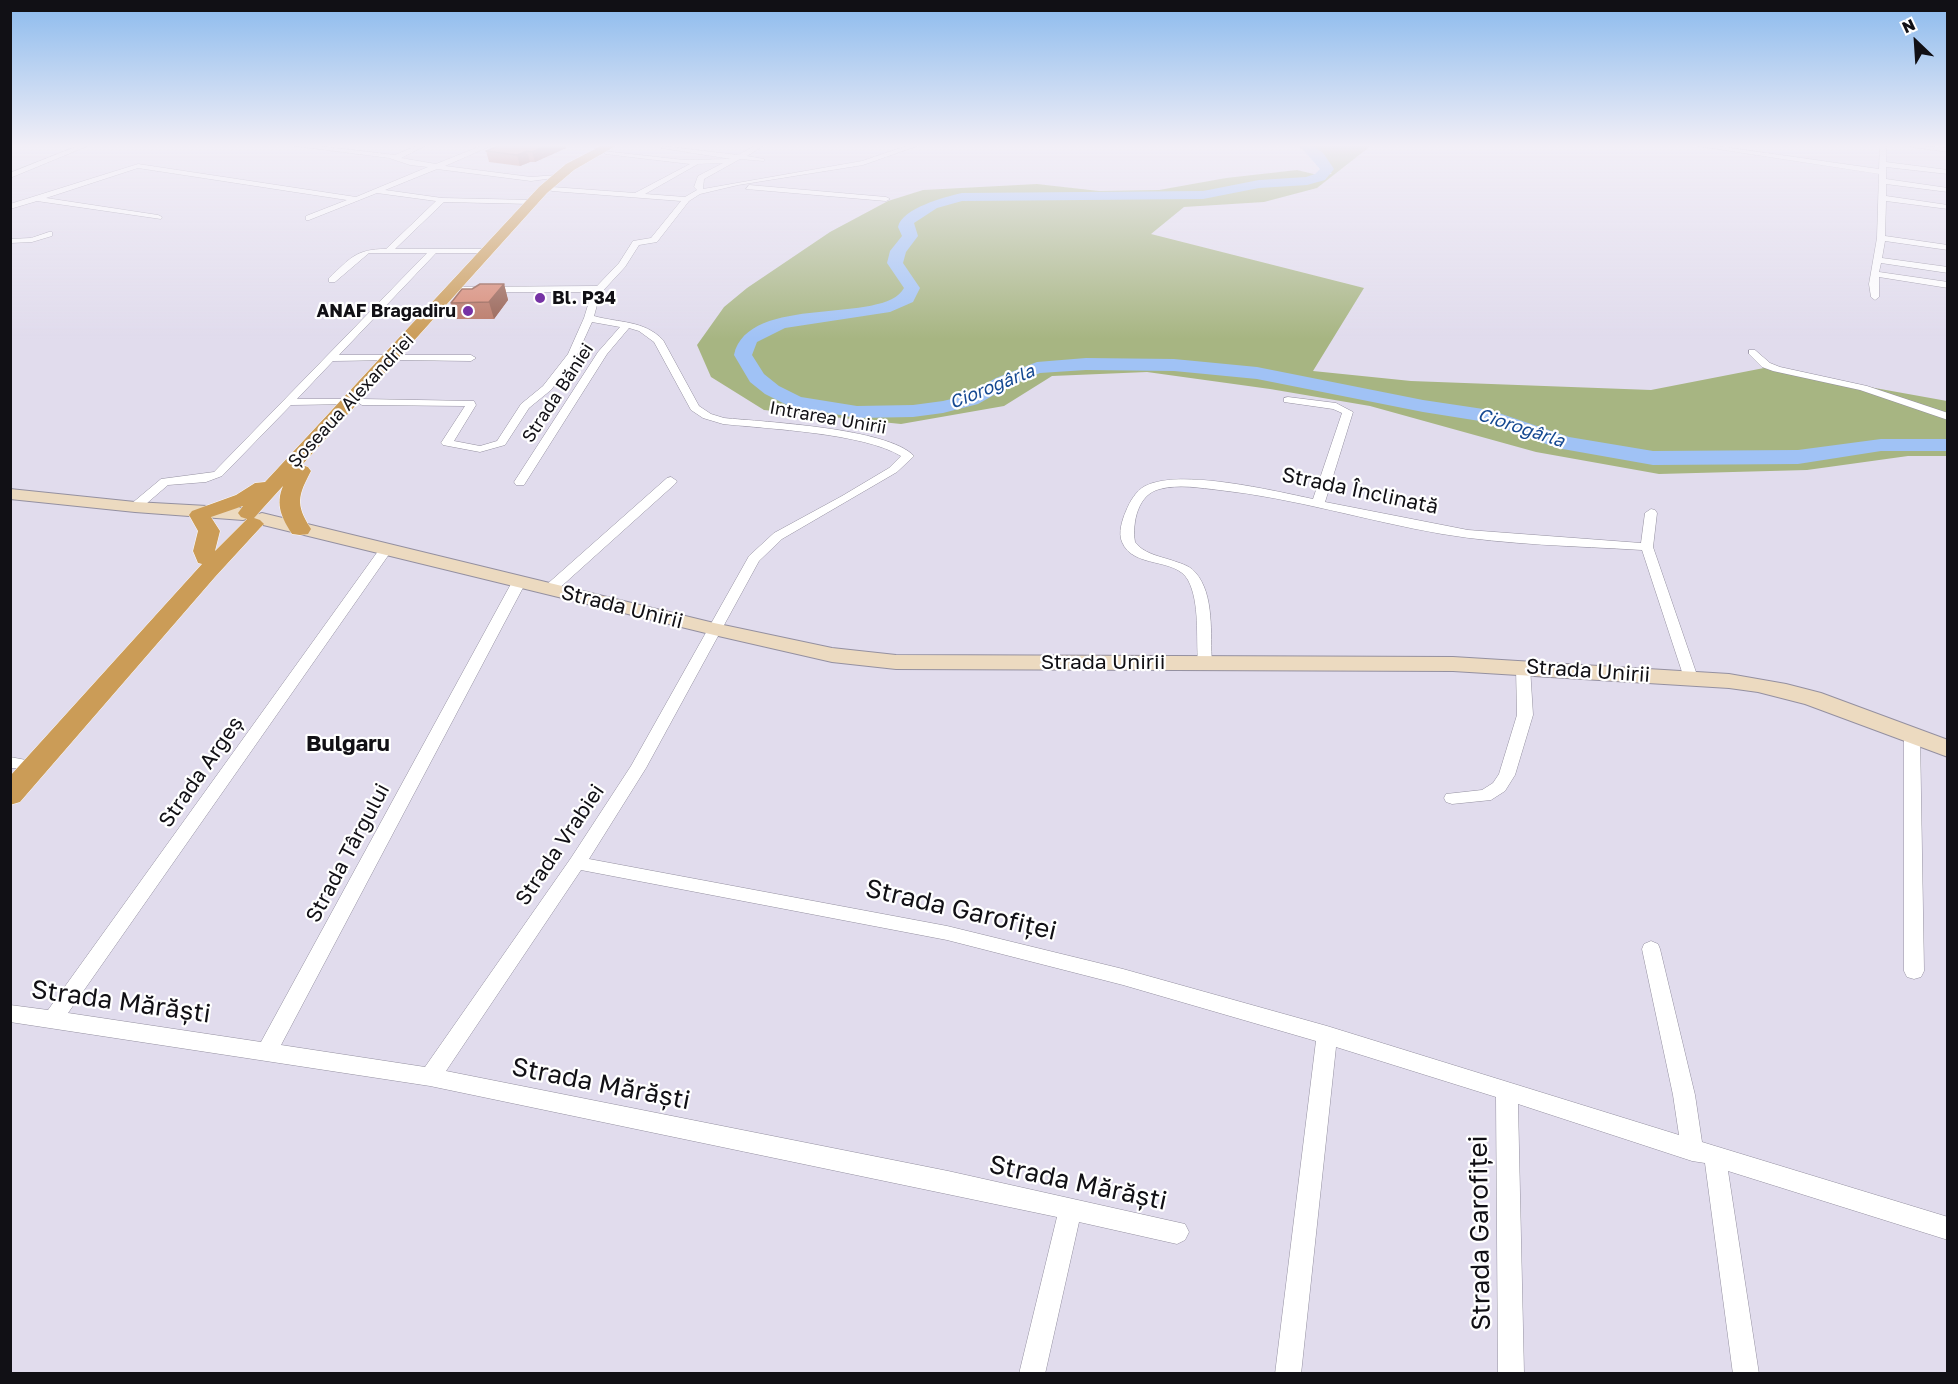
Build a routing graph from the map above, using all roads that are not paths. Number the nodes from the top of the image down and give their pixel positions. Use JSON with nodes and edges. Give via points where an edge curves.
{"nodes":[{"id":1,"x":110,"y":210,"type":"edge"},
{"id":2,"x":330,"y":210,"type":"edge"},
{"id":3,"x":432,"y":210,"type":"edge"},
{"id":4,"x":525,"y":210,"type":"edge"},
{"id":5,"x":530,"y":210,"type":"edge"},
{"id":6,"x":678,"y":210,"type":"edge"},
{"id":7,"x":1882,"y":210,"type":"edge"},
{"id":8,"x":158,"y":217,"type":"dead end"},
{"id":9,"x":309,"y":218,"type":"dead end"},
{"id":10,"x":49,"y":234,"type":"dead end"},
{"id":11,"x":1881,"y":238,"type":"junction"},
{"id":12,"x":12,"y":242,"type":"edge"},
{"id":13,"x":1947,"y":248,"type":"edge"},
{"id":14,"x":388,"y":251,"type":"junction"},
{"id":15,"x":434,"y":251,"type":"junction"},
{"id":16,"x":488,"y":251,"type":"junction"},
{"id":17,"x":1878,"y":260,"type":"junction"},
{"id":18,"x":1947,"y":270,"type":"edge"},
{"id":19,"x":1876,"y":274,"type":"junction"},
{"id":20,"x":332,"y":280,"type":"dead end"},
{"id":21,"x":1947,"y":285,"type":"edge"},
{"id":22,"x":598,"y":289,"type":"junction"},
{"id":23,"x":462,"y":290,"type":"junction"},
{"id":24,"x":1875,"y":297,"type":"dead end"},
{"id":25,"x":589,"y":318,"type":"junction"},
{"id":26,"x":627,"y":324,"type":"junction"},
{"id":27,"x":1752,"y":352,"type":"dead end"},
{"id":28,"x":332,"y":358,"type":"junction"},
{"id":29,"x":396,"y":358,"type":"junction"},
{"id":30,"x":471,"y":358,"type":"dead end"},
{"id":31,"x":1288,"y":400,"type":"dead end"},
{"id":32,"x":290,"y":402,"type":"junction"},
{"id":33,"x":356,"y":402,"type":"junction"},
{"id":34,"x":1947,"y":417,"type":"edge"},
{"id":35,"x":301,"y":471,"type":"junction"},
{"id":36,"x":280,"y":477,"type":"junction"},
{"id":37,"x":671,"y":481,"type":"dead end"},
{"id":38,"x":520,"y":482,"type":"dead end"},
{"id":39,"x":10,"y":494,"type":"edge"},
{"id":40,"x":1318,"y":503,"type":"junction"},
{"id":41,"x":135,"y":507,"type":"junction"},
{"id":42,"x":202,"y":513,"type":"junction"},
{"id":43,"x":1651,"y":513,"type":"dead end"},
{"id":44,"x":249,"y":519,"type":"junction"},
{"id":45,"x":300,"y":529,"type":"junction"},
{"id":46,"x":1647,"y":547,"type":"junction"},
{"id":47,"x":386,"y":550,"type":"junction"},
{"id":48,"x":206,"y":558,"type":"junction"},
{"id":49,"x":519,"y":582,"type":"junction"},
{"id":50,"x":550,"y":589,"type":"junction"},
{"id":51,"x":714,"y":629,"type":"junction"},
{"id":52,"x":1205,"y":662,"type":"junction"},
{"id":53,"x":1523,"y":667,"type":"junction"},
{"id":54,"x":1691,"y":678,"type":"junction"},
{"id":55,"x":1912,"y":736,"type":"junction"},
{"id":56,"x":1947,"y":749,"type":"edge"},
{"id":57,"x":14,"y":767,"type":"edge"},
{"id":58,"x":10,"y":795,"type":"edge"},
{"id":59,"x":1452,"y":798,"type":"dead end"},
{"id":60,"x":577,"y":863,"type":"junction"},
{"id":61,"x":1651,"y":949,"type":"dead end"},
{"id":62,"x":1914,"y":971,"type":"dead end"},
{"id":63,"x":10,"y":1013,"type":"edge"},
{"id":64,"x":53,"y":1019,"type":"junction"},
{"id":65,"x":1327,"y":1035,"type":"junction"},
{"id":66,"x":267,"y":1051,"type":"junction"},
{"id":67,"x":430,"y":1077,"type":"junction"},
{"id":68,"x":1506,"y":1092,"type":"junction"},
{"id":69,"x":1692,"y":1151,"type":"junction"},
{"id":70,"x":1715,"y":1158,"type":"junction"},
{"id":71,"x":1070,"y":1209,"type":"junction"},
{"id":72,"x":1947,"y":1228,"type":"edge"},
{"id":73,"x":1177,"y":1232,"type":"dead end"},
{"id":74,"x":1032,"y":1374,"type":"edge"},
{"id":75,"x":1288,"y":1374,"type":"edge"},
{"id":76,"x":1511,"y":1374,"type":"edge"},
{"id":77,"x":1746,"y":1374,"type":"edge"}],
"edges":[{"from":1,"to":8,"type":"street"},
{"from":2,"to":9,"type":"street"},
{"from":3,"to":14,"type":"street"},
{"from":4,"to":16,"type":"highway","name":"Șoseaua Alexandriei"},
{"from":5,"to":23,"type":"highway","name":"Șoseaua Alexandriei"},
{"from":6,"to":22,"type":"street","via":[[654,240],[636,243],[622,265]]},
{"from":7,"to":11,"type":"street"},
{"from":10,"to":12,"type":"street"},
{"from":11,"to":13,"type":"street"},
{"from":11,"to":17,"type":"street"},
{"from":14,"to":15,"type":"street"},
{"from":14,"to":20,"type":"street","via":[[364,252]]},
{"from":15,"to":16,"type":"street"},
{"from":15,"to":28,"type":"street"},
{"from":16,"to":29,"type":"highway","name":"Șoseaua Alexandriei"},
{"from":17,"to":18,"type":"street"},
{"from":17,"to":19,"type":"street"},
{"from":19,"to":21,"type":"street"},
{"from":19,"to":24,"type":"street"},
{"from":22,"to":23,"type":"street"},
{"from":22,"to":25,"type":"street"},
{"from":23,"to":29,"type":"highway","name":"Șoseaua Alexandriei"},
{"from":25,"to":26,"type":"street"},
{"from":25,"to":33,"type":"street","via":[[573,355],[547,388],[525,406],[497,446],[475,449],[448,444],[470,403]]},
{"from":26,"to":38,"type":"street","name":"Strada Băniei","via":[[603,352]]},
{"from":26,"to":51,"type":"street","name":"Intrarea Unirii","via":[[658,339],[695,408],[706,416],[853,437],[897,449],[908,456],[893,470],[771,541],[754,559]]},
{"from":27,"to":34,"type":"street","via":[[1777,369],[1863,388]]},
{"from":28,"to":29,"type":"street"},
{"from":28,"to":32,"type":"street"},
{"from":29,"to":30,"type":"street"},
{"from":29,"to":33,"type":"highway","name":"Șoseaua Alexandriei"},
{"from":31,"to":40,"type":"street","via":[[1336,406],[1348,412]]},
{"from":32,"to":33,"type":"street"},
{"from":32,"to":41,"type":"street","via":[[218,474],[168,481]]},
{"from":33,"to":35,"type":"highway","name":"Șoseaua Alexandriei"},
{"from":33,"to":36,"type":"highway","name":"Șoseaua Alexandriei"},
{"from":35,"to":44,"type":"highway","name":"Șoseaua Alexandriei"},
{"from":35,"to":45,"type":"highway","via":[[288,507]]},
{"from":36,"to":42,"type":"highway","via":[[243,499]]},
{"from":36,"to":44,"type":"highway","name":"Șoseaua Alexandriei"},
{"from":37,"to":50,"type":"street"},
{"from":39,"to":41,"type":"main road","name":"Strada Unirii"},
{"from":40,"to":46,"type":"street","name":"Strada Înclinată","via":[[1446,531]]},
{"from":40,"to":52,"type":"street","name":"Strada Înclinată","via":[[1184,484],[1154,487],[1141,494],[1128,540],[1135,551],[1175,565],[1194,579]]},
{"from":41,"to":42,"type":"main road","name":"Strada Unirii"},
{"from":42,"to":44,"type":"main road","name":"Strada Unirii"},
{"from":42,"to":48,"type":"highway","via":[[209,531]]},
{"from":43,"to":46,"type":"street"},
{"from":44,"to":45,"type":"main road","name":"Strada Unirii"},
{"from":44,"to":48,"type":"highway","name":"Șoseaua Alexandriei"},
{"from":44,"to":58,"type":"highway","name":"Șoseaua Alexandriei"},
{"from":45,"to":47,"type":"main road","name":"Strada Unirii"},
{"from":46,"to":54,"type":"street"},
{"from":47,"to":49,"type":"main road","name":"Strada Unirii"},
{"from":47,"to":64,"type":"street","name":"Strada Argeș"},
{"from":48,"to":57,"type":"highway","name":"Șoseaua Alexandriei"},
{"from":49,"to":50,"type":"main road","name":"Strada Unirii"},
{"from":49,"to":66,"type":"street","name":"Strada Târgului"},
{"from":50,"to":51,"type":"main road","name":"Strada Unirii"},
{"from":51,"to":52,"type":"main road","name":"Strada Unirii","via":[[832,655],[874,660]]},
{"from":51,"to":60,"type":"street","name":"Strada Vrabiei","via":[[638,768]]},
{"from":52,"to":53,"type":"main road","name":"Strada Unirii"},
{"from":53,"to":54,"type":"main road","name":"Strada Unirii"},
{"from":53,"to":59,"type":"street","via":[[1525,715],[1507,775],[1499,787],[1485,796]]},
{"from":54,"to":55,"type":"main road","name":"Strada Unirii","via":[[1795,692]]},
{"from":55,"to":56,"type":"main road","name":"Strada Unirii"},
{"from":55,"to":62,"type":"street"},
{"from":60,"to":65,"type":"street","name":"Strada Garofiței","via":[[947,933],[1123,977]]},
{"from":60,"to":67,"type":"street","name":"Strada Vrabiei"},
{"from":61,"to":69,"type":"street","via":[[1684,1095]]},
{"from":63,"to":64,"type":"street","name":"Strada Mărăști"},
{"from":64,"to":66,"type":"street","name":"Strada Mărăști"},
{"from":65,"to":68,"type":"street","name":"Strada Garofiței"},
{"from":65,"to":75,"type":"street"},
{"from":66,"to":67,"type":"street","name":"Strada Mărăști"},
{"from":67,"to":71,"type":"street","name":"Strada Mărăști"},
{"from":68,"to":69,"type":"street","name":"Strada Garofiței"},
{"from":68,"to":76,"type":"street","name":"Strada Garofiței"},
{"from":69,"to":70,"type":"street","name":"Strada Garofiței"},
{"from":70,"to":72,"type":"street","name":"Strada Garofiței"},
{"from":70,"to":77,"type":"street"},
{"from":71,"to":73,"type":"street","name":"Strada Mărăști"},
{"from":71,"to":74,"type":"street"}]}
